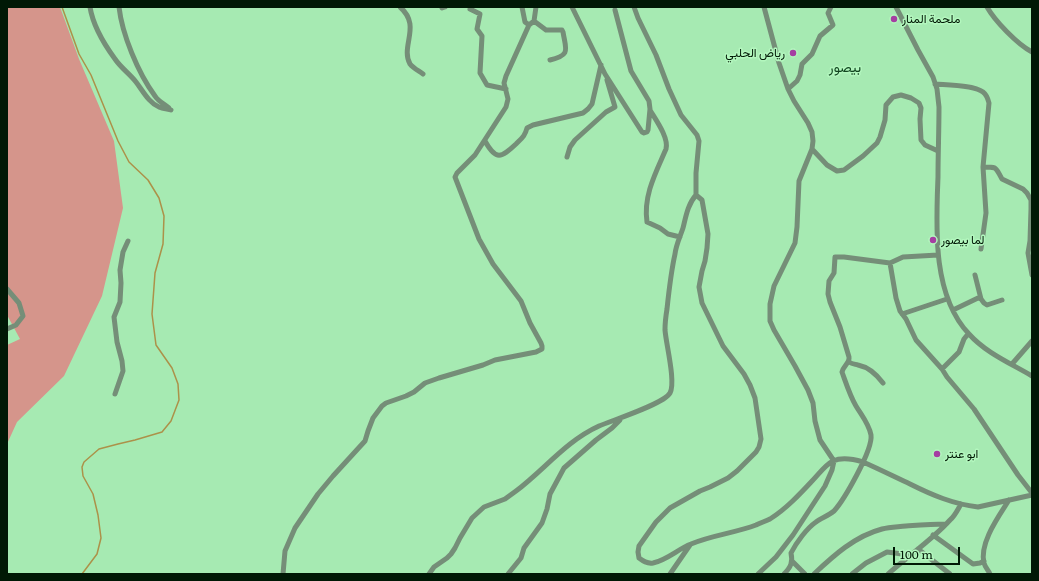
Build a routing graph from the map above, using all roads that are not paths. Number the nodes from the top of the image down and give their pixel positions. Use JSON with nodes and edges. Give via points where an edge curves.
{"nodes":[{"id":1,"x":90,"y":7,"type":"edge"},
{"id":2,"x":119,"y":7,"type":"edge"},
{"id":3,"x":400,"y":7,"type":"edge"},
{"id":4,"x":522,"y":7,"type":"edge"},
{"id":5,"x":536,"y":7,"type":"edge"},
{"id":6,"x":572,"y":7,"type":"edge"},
{"id":7,"x":634,"y":7,"type":"edge"},
{"id":8,"x":764,"y":7,"type":"edge"},
{"id":9,"x":824,"y":7,"type":"edge"},
{"id":10,"x":831,"y":7,"type":"edge"},
{"id":11,"x":896,"y":7,"type":"edge"},
{"id":12,"x":987,"y":7,"type":"edge"},
{"id":13,"x":470,"y":9,"type":"dead end"},
{"id":14,"x":615,"y":10,"type":"dead end"},
{"id":15,"x":828,"y":13,"type":"junction"},
{"id":16,"x":534,"y":21,"type":"junction"},
{"id":17,"x":529,"y":25,"type":"junction"},
{"id":18,"x":1032,"y":52,"type":"edge"},
{"id":19,"x":550,"y":60,"type":"dead end"},
{"id":20,"x":601,"y":65,"type":"junction"},
{"id":21,"x":423,"y":74,"type":"dead end"},
{"id":22,"x":606,"y":74,"type":"junction"},
{"id":23,"x":935,"y":84,"type":"junction"},
{"id":24,"x":506,"y":89,"type":"junction"},
{"id":25,"x":788,"y":89,"type":"junction"},
{"id":26,"x":650,"y":109,"type":"junction"},
{"id":27,"x":485,"y":141,"type":"junction"},
{"id":28,"x":812,"y":149,"type":"junction"},
{"id":29,"x":938,"y":151,"type":"junction"},
{"id":30,"x":567,"y":156,"type":"dead end"},
{"id":31,"x":983,"y":167,"type":"junction"},
{"id":32,"x":696,"y":195,"type":"junction"},
{"id":33,"x":680,"y":236,"type":"junction"},
{"id":34,"x":128,"y":241,"type":"dead end"},
{"id":35,"x":981,"y":249,"type":"dead end"},
{"id":36,"x":938,"y":255,"type":"junction"},
{"id":37,"x":890,"y":263,"type":"junction"},
{"id":38,"x":976,"y":275,"type":"dead end"},
{"id":39,"x":1032,"y":275,"type":"edge"},
{"id":40,"x":7,"y":289,"type":"edge"},
{"id":41,"x":947,"y":299,"type":"junction"},
{"id":42,"x":981,"y":299,"type":"junction"},
{"id":43,"x":1002,"y":300,"type":"dead end"},
{"id":44,"x":953,"y":310,"type":"junction"},
{"id":45,"x":902,"y":314,"type":"junction"},
{"id":46,"x":7,"y":329,"type":"edge"},
{"id":47,"x":968,"y":334,"type":"junction"},
{"id":48,"x":1032,"y":341,"type":"edge"},
{"id":49,"x":849,"y":362,"type":"junction"},
{"id":50,"x":1012,"y":364,"type":"junction"},
{"id":51,"x":942,"y":369,"type":"junction"},
{"id":52,"x":1032,"y":376,"type":"edge"},
{"id":53,"x":882,"y":383,"type":"dead end"},
{"id":54,"x":115,"y":394,"type":"dead end"},
{"id":55,"x":622,"y":418,"type":"junction"},
{"id":56,"x":834,"y":461,"type":"junction"},
{"id":57,"x":863,"y":462,"type":"junction"},
{"id":58,"x":1032,"y":494,"type":"edge"},
{"id":59,"x":1009,"y":500,"type":"junction"},
{"id":60,"x":961,"y":504,"type":"junction"},
{"id":61,"x":946,"y":524,"type":"junction"},
{"id":62,"x":934,"y":536,"type":"junction"},
{"id":63,"x":691,"y":544,"type":"junction"},
{"id":64,"x":918,"y":549,"type":"junction"},
{"id":65,"x":910,"y":555,"type":"junction"},
{"id":66,"x":792,"y":561,"type":"junction"},
{"id":67,"x":984,"y":561,"type":"junction"},
{"id":68,"x":283,"y":574,"type":"edge"},
{"id":69,"x":429,"y":574,"type":"edge"},
{"id":70,"x":508,"y":574,"type":"edge"},
{"id":71,"x":670,"y":574,"type":"edge"},
{"id":72,"x":758,"y":574,"type":"edge"},
{"id":73,"x":784,"y":574,"type":"edge"},
{"id":74,"x":805,"y":574,"type":"edge"},
{"id":75,"x":814,"y":574,"type":"edge"},
{"id":76,"x":852,"y":574,"type":"edge"},
{"id":77,"x":888,"y":574,"type":"edge"},
{"id":78,"x":950,"y":574,"type":"edge"},
{"id":79,"x":990,"y":574,"type":"edge"}],
"edges":[{"from":1,"to":2,"type":"street","via":[[93,21],[116,60],[152,102],[171,110],[155,97],[146,82],[129,46]]},
{"from":3,"to":21,"type":"street","via":[[406,12],[410,24],[407,52],[411,65]]},
{"from":4,"to":17,"type":"street","via":[[525,22]]},
{"from":5,"to":16,"type":"street"},
{"from":6,"to":20,"type":"street"},
{"from":7,"to":32,"type":"street","via":[[681,115],[699,141]]},
{"from":8,"to":25,"type":"street"},
{"from":9,"to":15,"type":"street"},
{"from":10,"to":15,"type":"street"},
{"from":11,"to":23,"type":"street"},
{"from":12,"to":18,"type":"street","via":[[995,19],[1021,45]]},
{"from":13,"to":24,"type":"street","via":[[480,14],[477,29],[482,36],[480,73],[487,85]]},
{"from":14,"to":26,"type":"street","via":[[631,71],[649,101]]},
{"from":15,"to":25,"type":"street","via":[[833,25],[820,36],[812,54],[802,64],[800,76]]},
{"from":16,"to":17,"type":"street"},
{"from":16,"to":19,"type":"street","via":[[546,30],[563,32],[565,53],[560,58]]},
{"from":17,"to":24,"type":"street","via":[[506,76]]},
{"from":20,"to":22,"type":"street"},
{"from":20,"to":27,"type":"street","via":[[592,104],[583,113],[533,125],[504,154],[492,152]]},
{"from":22,"to":26,"type":"street","via":[[644,133],[648,130]]},
{"from":22,"to":30,"type":"street","via":[[615,107],[575,140]]},
{"from":23,"to":29,"type":"street","via":[[939,102]]},
{"from":23,"to":31,"type":"street","via":[[976,89],[987,96],[989,103]]},
{"from":24,"to":27,"type":"street","via":[[506,107]]},
{"from":25,"to":28,"type":"street","via":[[810,127]]},
{"from":26,"to":33,"type":"street","via":[[667,145],[648,196],[647,222],[668,234]]},
{"from":27,"to":68,"type":"street","via":[[455,177],[479,239],[493,264],[521,301],[542,349],[495,360],[439,378],[382,406],[373,418],[365,441],[318,494],[295,528],[285,551]]},
{"from":28,"to":29,"type":"street","via":[[827,165],[837,171],[844,170],[874,146],[881,133],[886,105],[893,97],[901,96],[919,103],[921,140]]},
{"from":28,"to":56,"type":"street","via":[[799,181],[795,243],[774,286],[769,313],[774,330],[808,390],[813,402],[820,440]]},
{"from":29,"to":36,"type":"street"},
{"from":31,"to":35,"type":"street","via":[[986,213]]},
{"from":31,"to":39,"type":"street","via":[[996,168],[1002,179],[1021,188],[1030,198],[1028,253]]},
{"from":32,"to":33,"type":"street","via":[[688,209]]},
{"from":32,"to":63,"type":"street","via":[[702,200],[708,234],[700,287],[702,303],[723,346],[750,385],[755,398],[762,439],[756,452],[728,478],[694,493],[670,508],[639,546],[639,558],[652,563]]},
{"from":33,"to":55,"type":"street","via":[[673,261],[665,328],[673,386],[670,394],[662,400]]},
{"from":34,"to":54,"type":"street","via":[[120,270],[120,302],[114,317],[123,370]]},
{"from":36,"to":37,"type":"street","via":[[902,257]]},
{"from":36,"to":41,"type":"street"},
{"from":37,"to":45,"type":"street","via":[[898,309]]},
{"from":37,"to":49,"type":"street","via":[[835,257],[828,294]]},
{"from":38,"to":42,"type":"street"},
{"from":40,"to":46,"type":"street","via":[[19,303],[23,316],[16,326]]},
{"from":41,"to":44,"type":"street"},
{"from":41,"to":45,"type":"street"},
{"from":42,"to":43,"type":"street","via":[[988,305]]},
{"from":42,"to":44,"type":"street"},
{"from":44,"to":47,"type":"street"},
{"from":45,"to":51,"type":"street","via":[[916,340]]},
{"from":47,"to":50,"type":"street","via":[[986,350]]},
{"from":47,"to":51,"type":"street","via":[[959,352]]},
{"from":48,"to":50,"type":"street"},
{"from":49,"to":53,"type":"street","via":[[869,370]]},
{"from":49,"to":57,"type":"street","via":[[842,370],[843,374],[871,435]]},
{"from":50,"to":52,"type":"street"},
{"from":51,"to":58,"type":"street","via":[[974,409]]},
{"from":55,"to":69,"type":"street","via":[[575,439],[516,491],[484,507],[472,518],[451,554]]},
{"from":55,"to":70,"type":"street","via":[[564,468],[550,494],[542,523]]},
{"from":56,"to":57,"type":"street","via":[[843,458]]},
{"from":56,"to":63,"type":"street","via":[[769,520]]},
{"from":56,"to":72,"type":"street","via":[[825,486],[793,535],[776,557]]},
{"from":57,"to":60,"type":"street","via":[[931,494]]},
{"from":57,"to":66,"type":"street","via":[[857,476],[832,513],[817,520],[803,535],[791,553]]},
{"from":58,"to":59,"type":"street"},
{"from":59,"to":60,"type":"street","via":[[978,507]]},
{"from":59,"to":67,"type":"street","via":[[993,524],[984,551]]},
{"from":60,"to":61,"type":"street"},
{"from":61,"to":62,"type":"street"},
{"from":61,"to":75,"type":"street","via":[[888,527],[875,531],[857,539]]},
{"from":62,"to":64,"type":"street"},
{"from":62,"to":67,"type":"street","via":[[973,564]]},
{"from":63,"to":71,"type":"street"},
{"from":64,"to":65,"type":"street"},
{"from":64,"to":78,"type":"street"},
{"from":65,"to":76,"type":"street","via":[[887,552]]},
{"from":65,"to":77,"type":"street"},
{"from":66,"to":73,"type":"street"},
{"from":66,"to":74,"type":"street"},
{"from":67,"to":79,"type":"street"}]}
